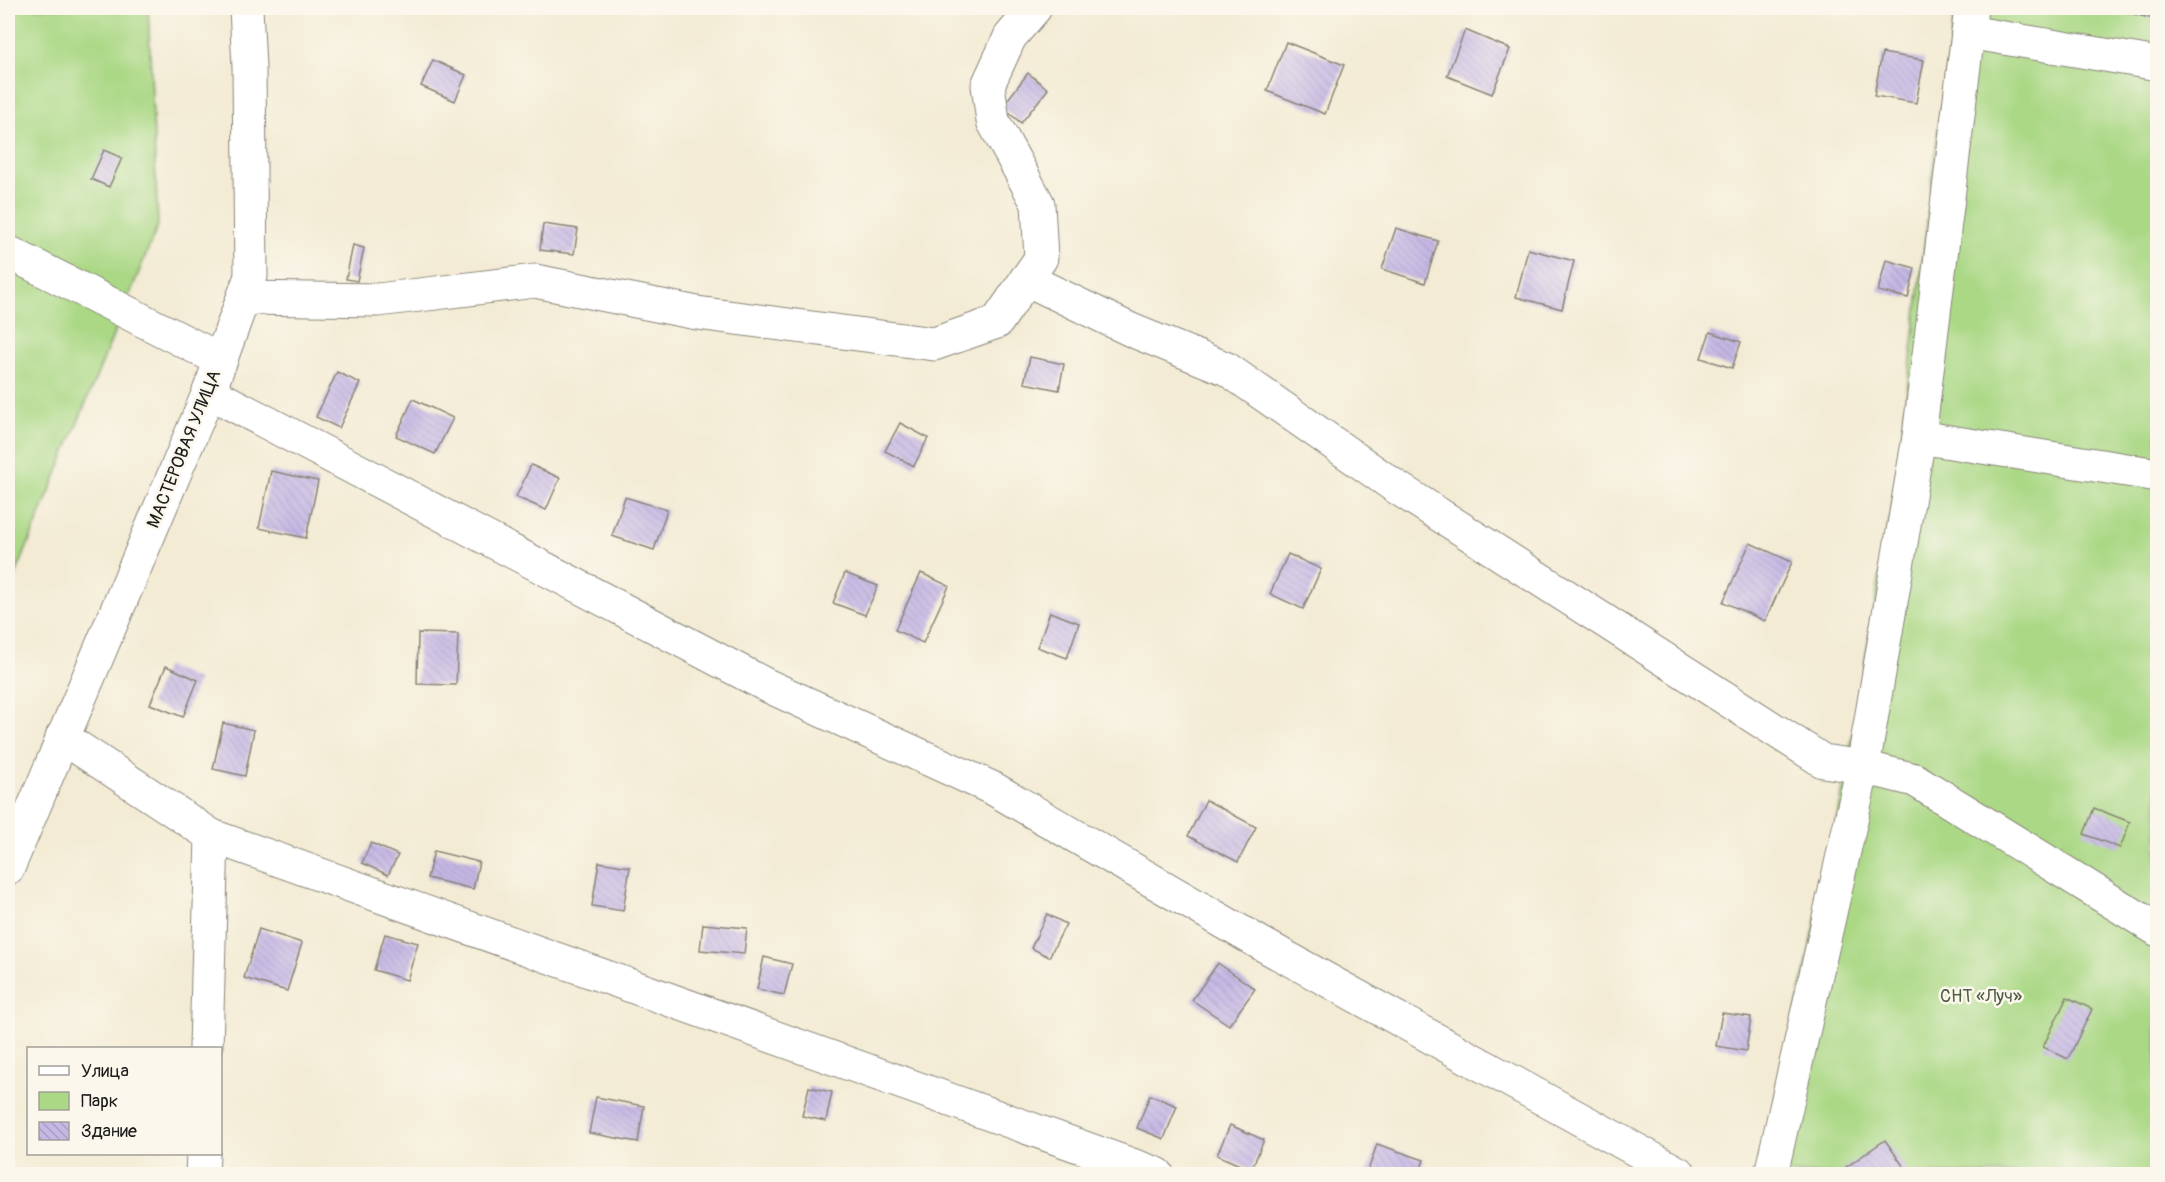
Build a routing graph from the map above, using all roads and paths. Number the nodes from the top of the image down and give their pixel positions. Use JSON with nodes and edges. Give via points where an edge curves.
{"nodes":[{"id":1,"x":246,"y":8,"type":"edge"},
{"id":2,"x":1035,"y":8,"type":"edge"},
{"id":3,"x":1970,"y":20,"type":"edge"},
{"id":4,"x":2157,"y":64,"type":"edge"},
{"id":5,"x":8,"y":252,"type":"edge"},
{"id":6,"x":1026,"y":279,"type":"junction"},
{"id":7,"x":243,"y":298,"type":"junction"},
{"id":8,"x":221,"y":360,"type":"junction"},
{"id":9,"x":209,"y":392,"type":"junction"},
{"id":10,"x":1919,"y":437,"type":"junction"},
{"id":11,"x":2157,"y":475,"type":"edge"},
{"id":12,"x":62,"y":737,"type":"junction"},
{"id":13,"x":1863,"y":767,"type":"junction"},
{"id":14,"x":212,"y":836,"type":"junction"},
{"id":15,"x":8,"y":868,"type":"edge"},
{"id":16,"x":2157,"y":930,"type":"edge"},
{"id":17,"x":206,"y":1047,"type":"edge"},
{"id":18,"x":202,"y":1155,"type":"edge"},
{"id":19,"x":202,"y":1174,"type":"edge"},
{"id":20,"x":1157,"y":1174,"type":"edge"},
{"id":21,"x":1680,"y":1174,"type":"edge"},
{"id":22,"x":1771,"y":1174,"type":"edge"}],
"edges":[{"from":1,"to":7,"type":"street","name":"МАСТЕРОВАЯ УЛИЦА","via":[[251,276]]},
{"from":2,"to":6,"type":"street","via":[[1010,37],[988,85],[993,121],[1038,204],[1041,258]]},
{"from":3,"to":4,"type":"street"},
{"from":3,"to":10,"type":"street"},
{"from":5,"to":8,"type":"street"},
{"from":6,"to":7,"type":"street","via":[[997,322],[934,344],[697,313],[535,281],[378,300]]},
{"from":6,"to":13,"type":"street","via":[[1131,330],[1227,369],[1393,485],[1823,761]]},
{"from":7,"to":8,"type":"street","name":"МАСТЕРОВАЯ УЛИЦА"},
{"from":8,"to":9,"type":"street","name":"МАСТЕРОВАЯ УЛИЦА"},
{"from":9,"to":12,"type":"street","name":"МАСТЕРОВАЯ УЛИЦА"},
{"from":9,"to":21,"type":"street","via":[[766,685],[994,789],[1260,943]]},
{"from":10,"to":11,"type":"street"},
{"from":10,"to":13,"type":"street"},
{"from":12,"to":14,"type":"street"},
{"from":12,"to":15,"type":"street","name":"МАСТЕРОВАЯ УЛИЦА"},
{"from":13,"to":16,"type":"street","via":[[1915,780]]},
{"from":13,"to":22,"type":"street"},
{"from":14,"to":17,"type":"street"},
{"from":14,"to":20,"type":"street"},
{"from":18,"to":19,"type":"street"}]}
